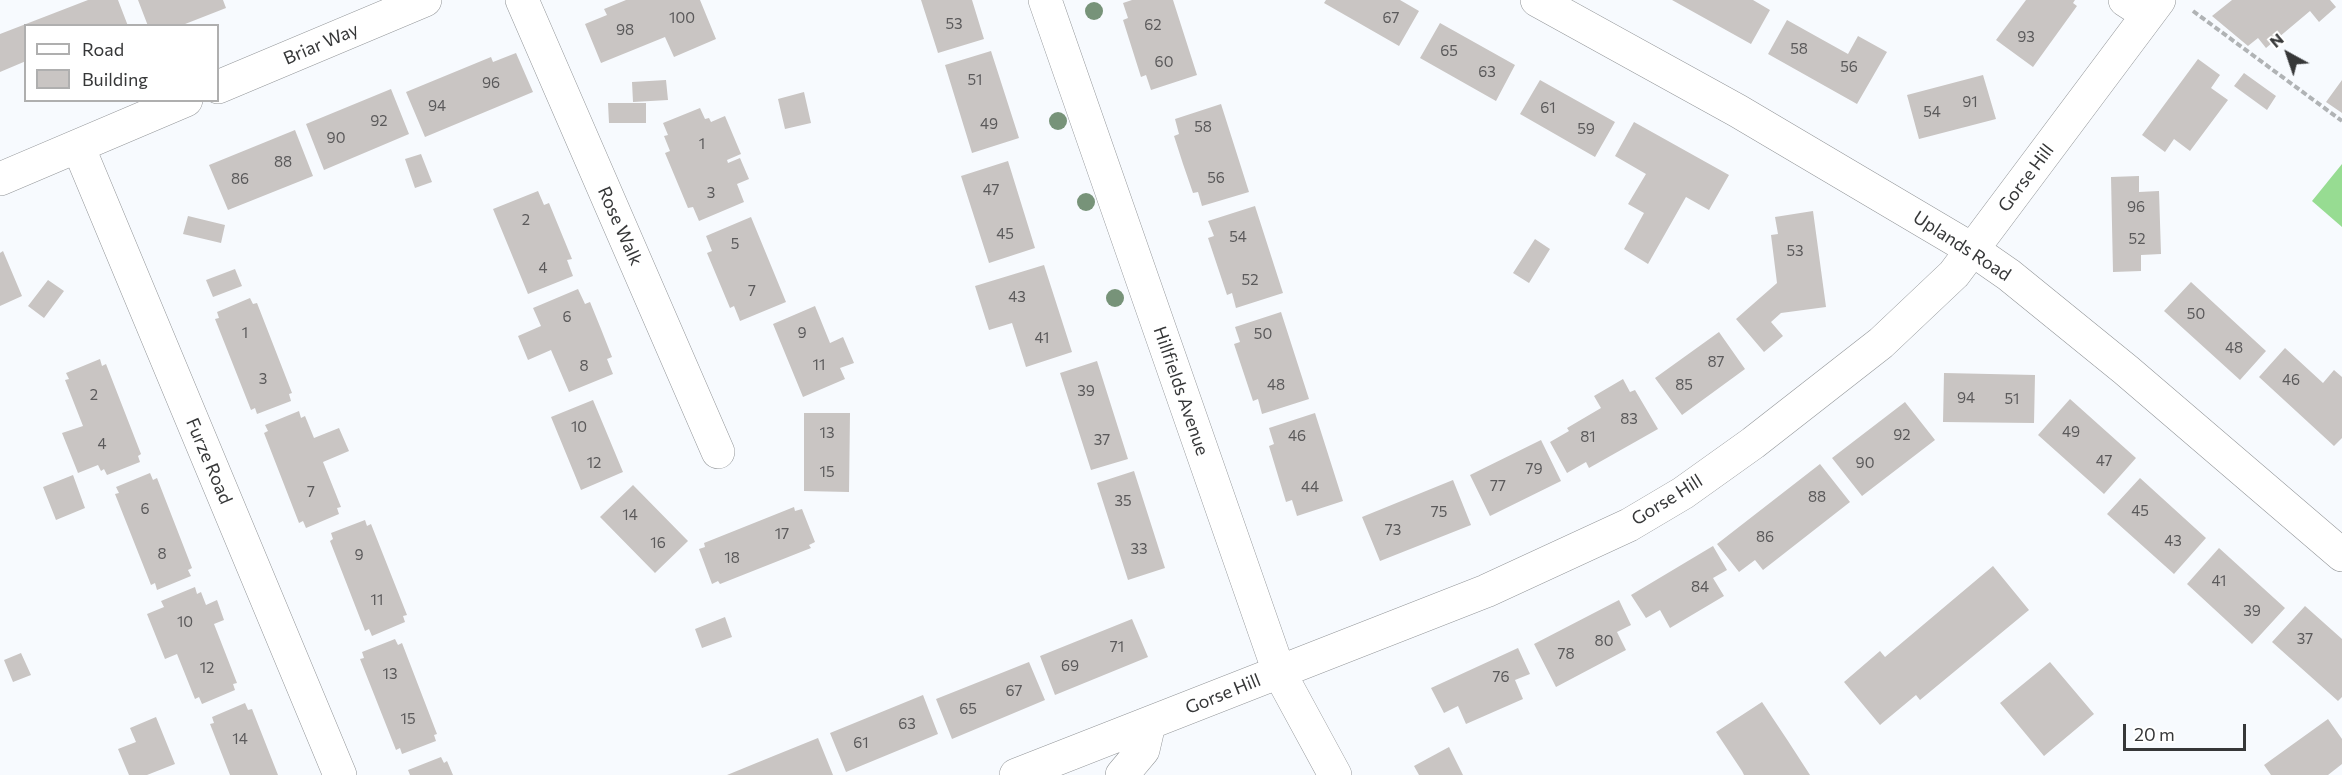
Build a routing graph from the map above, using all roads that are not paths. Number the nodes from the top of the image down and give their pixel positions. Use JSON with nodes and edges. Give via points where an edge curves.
{"nodes":[{"id":1,"x":425,"y":0,"type":"edge"},
{"id":2,"x":522,"y":0,"type":"edge"},
{"id":3,"x":1045,"y":0,"type":"edge"},
{"id":4,"x":1537,"y":0,"type":"edge"},
{"id":5,"x":2155,"y":6,"type":"edge"},
{"id":6,"x":219,"y":87,"type":"edge"},
{"id":7,"x":181,"y":102,"type":"edge"},
{"id":8,"x":78,"y":146,"type":"junction"},
{"id":9,"x":0,"y":179,"type":"edge"},
{"id":10,"x":1973,"y":250,"type":"junction"},
{"id":11,"x":718,"y":452,"type":"dead end"},
{"id":12,"x":2342,"y":555,"type":"edge"},
{"id":13,"x":1279,"y":672,"type":"junction"},
{"id":14,"x":1149,"y":724,"type":"junction"},
{"id":15,"x":340,"y":775,"type":"edge"},
{"id":16,"x":1016,"y":775,"type":"edge"},
{"id":17,"x":1122,"y":775,"type":"edge"},
{"id":18,"x":1335,"y":775,"type":"edge"}],
"edges":[{"from":1,"to":6,"type":"street","name":"Briar Way"},
{"from":2,"to":11,"type":"street","name":"Rose Walk"},
{"from":3,"to":13,"type":"street","name":"Hillfields Avenue"},
{"from":4,"to":10,"type":"street","name":"Uplands Road","via":[[1738,111]]},
{"from":5,"to":10,"type":"street","name":"Gorse Hill"},
{"from":7,"to":8,"type":"street"},
{"from":8,"to":9,"type":"street"},
{"from":8,"to":15,"type":"street","name":"Furze Road"},
{"from":10,"to":12,"type":"street","name":"Uplands Road","via":[[2010,275],[2126,370]]},
{"from":10,"to":13,"type":"street","name":"Gorse Hill","via":[[1928,301],[1881,343],[1683,493],[1620,529],[1486,591]]},
{"from":13,"to":14,"type":"street","name":"Gorse Hill"},
{"from":13,"to":18,"type":"street","name":"Hillfields Avenue"},
{"from":14,"to":16,"type":"street","name":"Gorse Hill"},
{"from":14,"to":17,"type":"street","via":[[1143,750]]}]}
